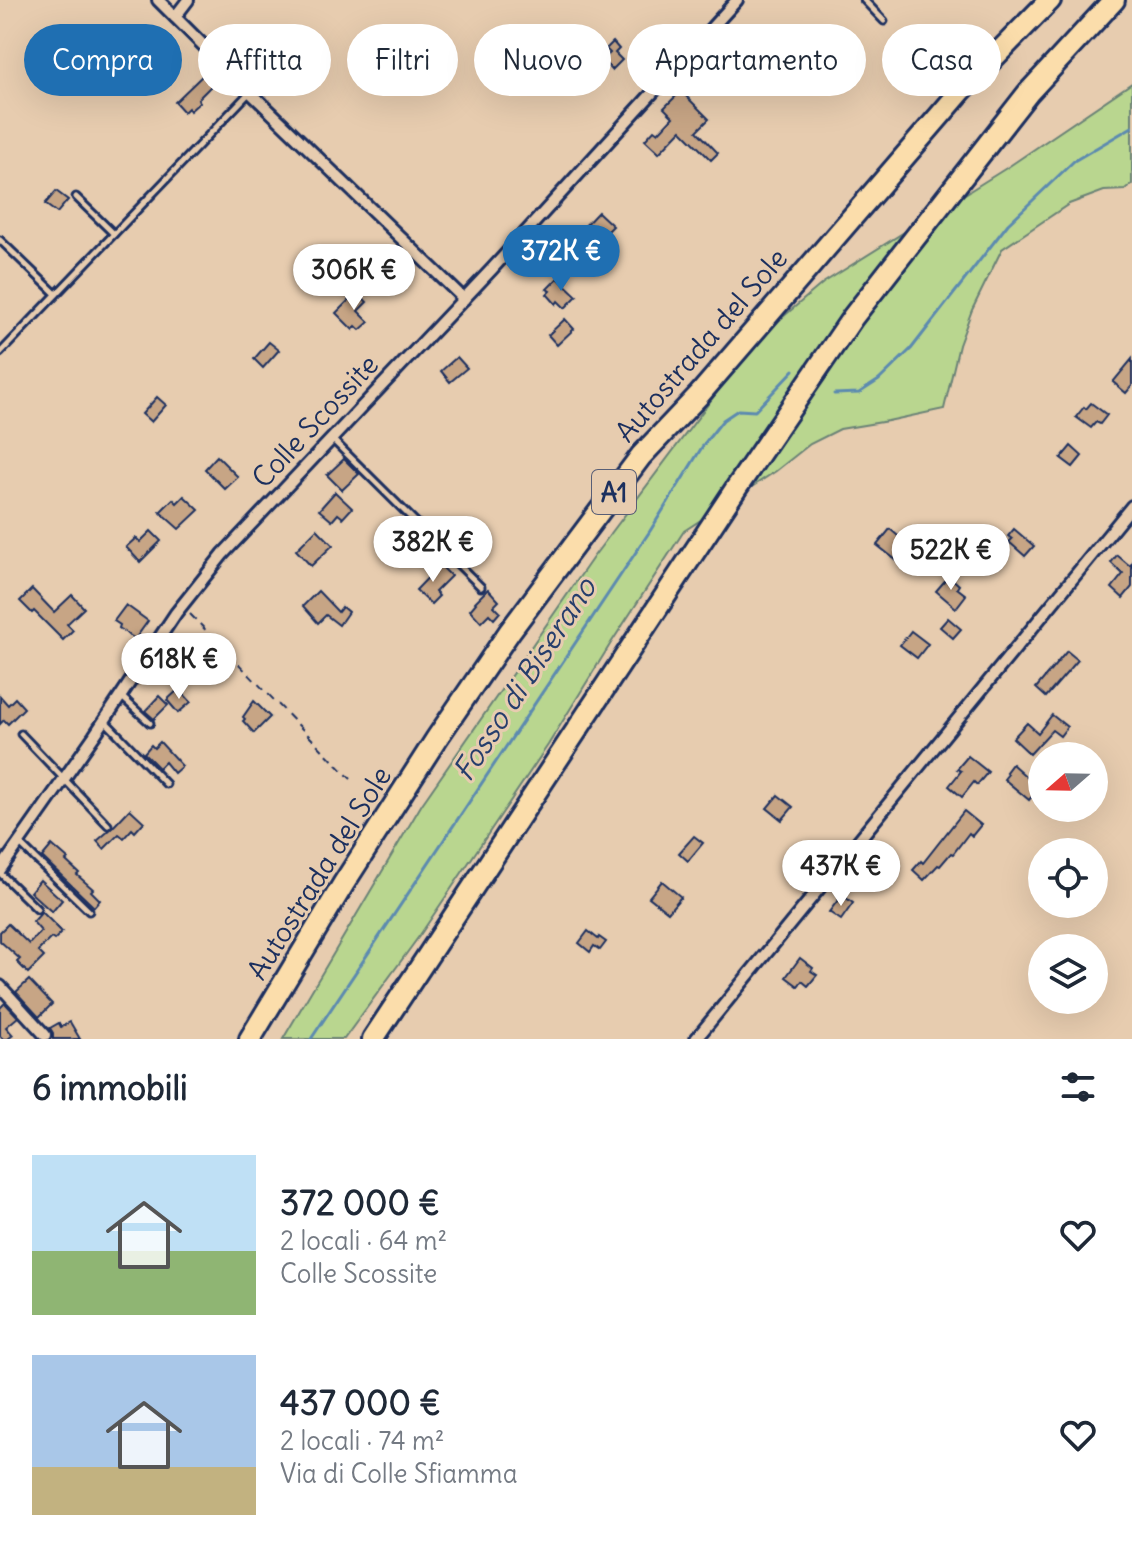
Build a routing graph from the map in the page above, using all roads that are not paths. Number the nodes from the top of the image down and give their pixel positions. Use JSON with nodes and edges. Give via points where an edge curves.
{"nodes":[{"id":1,"x":158,"y":0,"type":"edge"},
{"id":2,"x":188,"y":0,"type":"edge"},
{"id":3,"x":737,"y":0,"type":"edge"},
{"id":4,"x":864,"y":0,"type":"edge"},
{"id":5,"x":1050,"y":0,"type":"edge"},
{"id":6,"x":1114,"y":0,"type":"edge"},
{"id":7,"x":175,"y":17,"type":"junction"},
{"id":8,"x":884,"y":21,"type":"dead end"},
{"id":9,"x":198,"y":40,"type":"edge"},
{"id":10,"x":246,"y":96,"type":"edge"},
{"id":11,"x":254,"y":96,"type":"edge"},
{"id":12,"x":76,"y":197,"type":"dead end"},
{"id":13,"x":114,"y":234,"type":"junction"},
{"id":14,"x":0,"y":240,"type":"edge"},
{"id":15,"x":56,"y":294,"type":"junction"},
{"id":16,"x":464,"y":299,"type":"junction"},
{"id":17,"x":0,"y":353,"type":"edge"},
{"id":18,"x":331,"y":438,"type":"junction"},
{"id":19,"x":1132,"y":506,"type":"edge"},
{"id":20,"x":481,"y":587,"type":"dead end"},
{"id":21,"x":121,"y":696,"type":"junction"},
{"id":22,"x":105,"y":720,"type":"junction"},
{"id":23,"x":150,"y":723,"type":"dead end"},
{"id":24,"x":21,"y":734,"type":"dead end"},
{"id":25,"x":65,"y":778,"type":"junction"},
{"id":26,"x":166,"y":784,"type":"dead end"},
{"id":27,"x":108,"y":825,"type":"dead end"},
{"id":28,"x":19,"y":843,"type":"junction"},
{"id":29,"x":0,"y":872,"type":"edge"},
{"id":30,"x":37,"y":909,"type":"dead end"},
{"id":31,"x":89,"y":911,"type":"dead end"},
{"id":32,"x":0,"y":986,"type":"edge"},
{"id":33,"x":45,"y":1035,"type":"dead end"},
{"id":34,"x":250,"y":1039,"type":"edge"},
{"id":35,"x":373,"y":1039,"type":"edge"},
{"id":36,"x":696,"y":1039,"type":"edge"}],
"edges":[{"from":1,"to":7,"type":"street"},
{"from":2,"to":7,"type":"street"},
{"from":3,"to":16,"type":"street","name":"Colle Scossite"},
{"from":4,"to":8,"type":"lane"},
{"from":5,"to":34,"type":"highway","name":"Autostrada del Sole","number":"A1","via":[[961,91],[641,456],[437,738]]},
{"from":6,"to":35,"type":"highway","via":[[1028,93],[853,317]]},
{"from":7,"to":9,"type":"street"},
{"from":10,"to":13,"type":"lane"},
{"from":11,"to":16,"type":"street"},
{"from":12,"to":13,"type":"lane"},
{"from":13,"to":15,"type":"lane"},
{"from":14,"to":15,"type":"lane"},
{"from":15,"to":17,"type":"lane"},
{"from":16,"to":18,"type":"street","name":"Colle Scossite"},
{"from":18,"to":20,"type":"lane"},
{"from":18,"to":21,"type":"street","name":"Colle Scossite","via":[[223,554]]},
{"from":19,"to":36,"type":"street"},
{"from":21,"to":22,"type":"street","name":"Colle Scossite"},
{"from":21,"to":23,"type":"lane"},
{"from":22,"to":25,"type":"street","name":"Colle Scossite"},
{"from":22,"to":26,"type":"lane"},
{"from":24,"to":25,"type":"lane"},
{"from":25,"to":27,"type":"lane"},
{"from":25,"to":28,"type":"street","name":"Colle Scossite"},
{"from":28,"to":29,"type":"street","name":"Colle Scossite"},
{"from":28,"to":31,"type":"lane"},
{"from":29,"to":30,"type":"lane"},
{"from":32,"to":33,"type":"street"}]}
